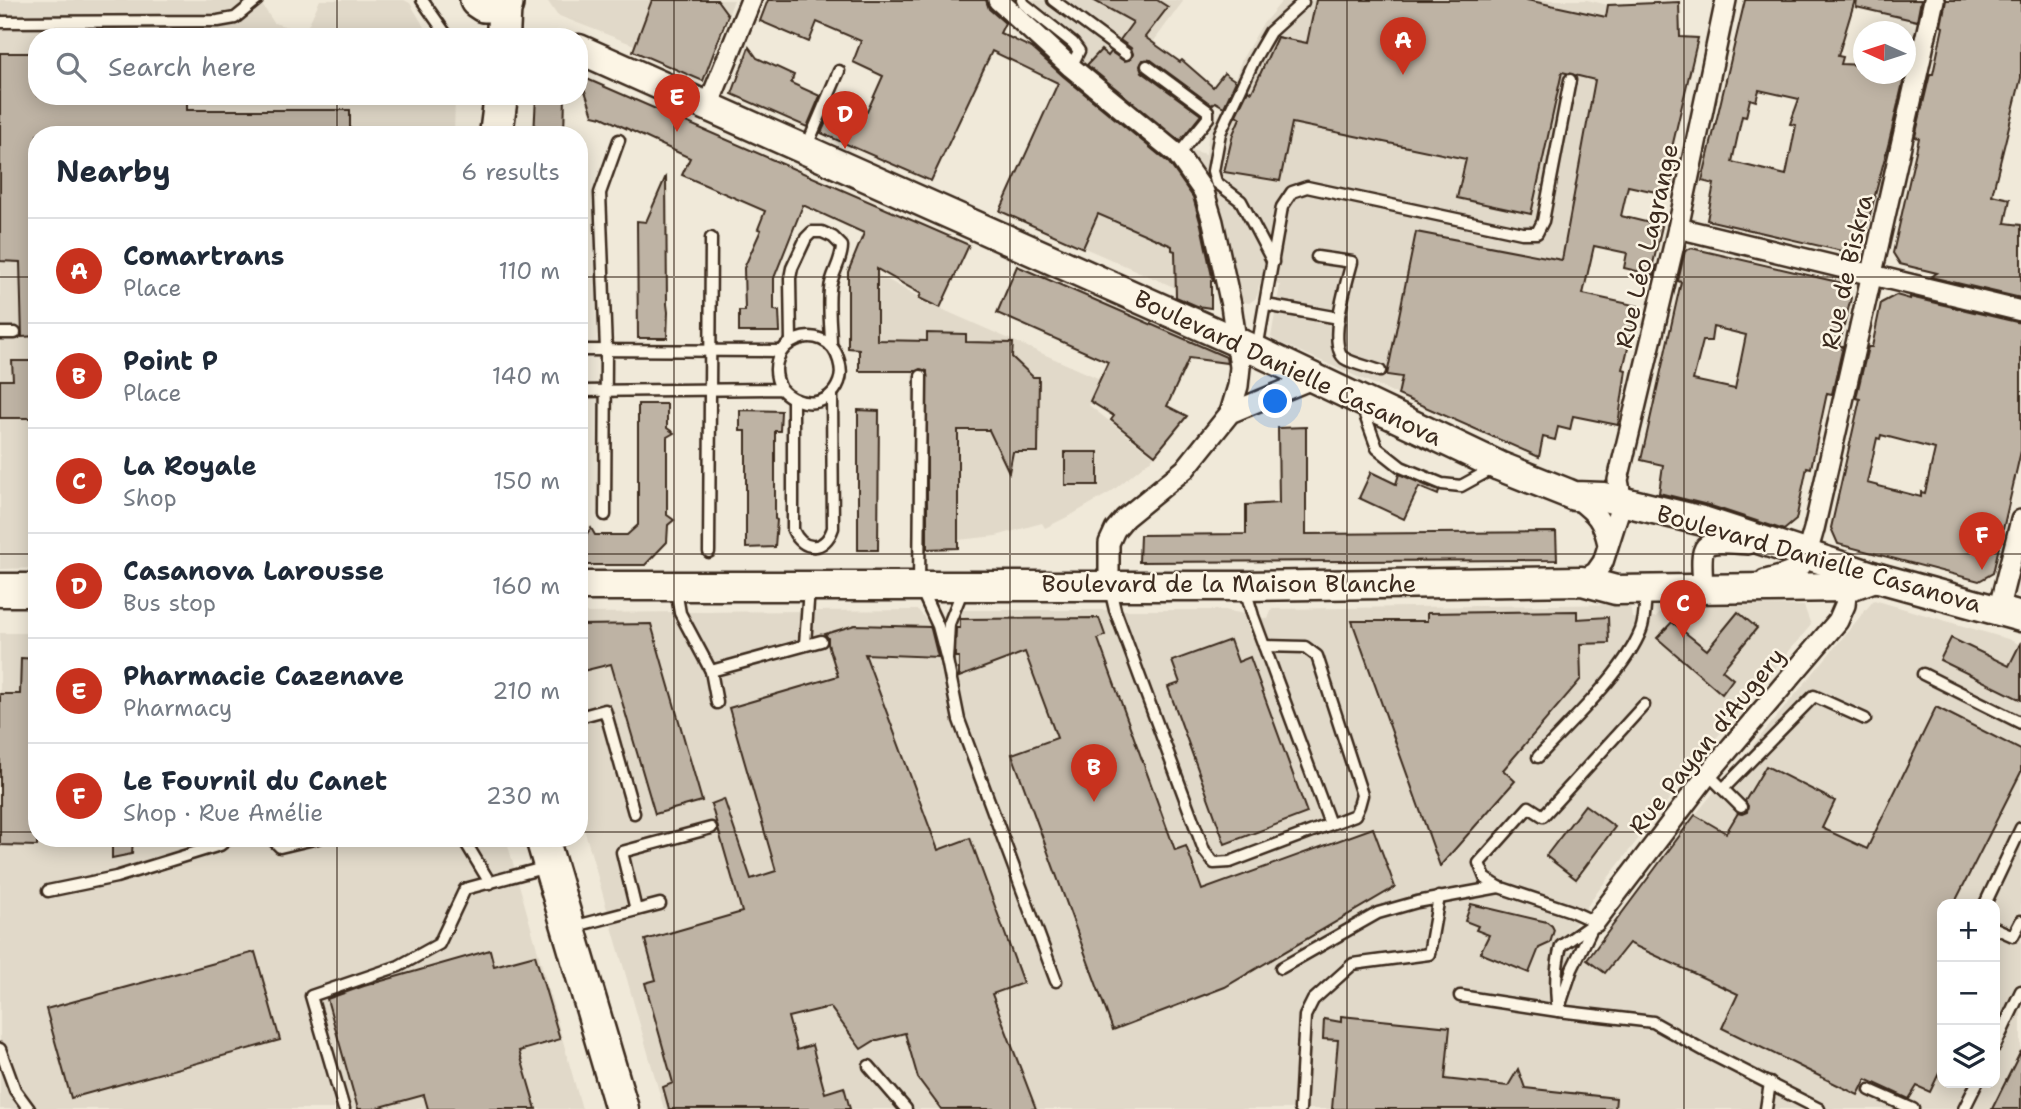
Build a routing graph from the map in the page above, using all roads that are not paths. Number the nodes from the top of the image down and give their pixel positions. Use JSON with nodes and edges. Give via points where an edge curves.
{"nodes":[{"id":1,"x":257,"y":0,"type":"edge"},
{"id":2,"x":422,"y":0,"type":"edge"},
{"id":3,"x":751,"y":0,"type":"edge"},
{"id":4,"x":998,"y":0,"type":"edge"},
{"id":5,"x":1022,"y":0,"type":"edge"},
{"id":6,"x":1053,"y":0,"type":"edge"},
{"id":7,"x":1726,"y":0,"type":"edge"},
{"id":8,"x":1934,"y":0,"type":"edge"},
{"id":9,"x":1303,"y":2,"type":"dead end"},
{"id":10,"x":0,"y":22,"type":"edge"},
{"id":11,"x":442,"y":28,"type":"edge"},
{"id":12,"x":588,"y":53,"type":"edge"},
{"id":13,"x":1126,"y":54,"type":"dead end"},
{"id":14,"x":1147,"y":66,"type":"dead end"},
{"id":15,"x":1071,"y":67,"type":"junction"},
{"id":16,"x":839,"y":71,"type":"dead end"},
{"id":17,"x":1570,"y":80,"type":"dead end"},
{"id":18,"x":486,"y":105,"type":"edge"},
{"id":19,"x":500,"y":105,"type":"edge"},
{"id":20,"x":708,"y":106,"type":"junction"},
{"id":21,"x":487,"y":126,"type":"edge"},
{"id":22,"x":497,"y":126,"type":"edge"},
{"id":23,"x":619,"y":140,"type":"dead end"},
{"id":24,"x":805,"y":149,"type":"junction"},
{"id":25,"x":1178,"y":155,"type":"junction"},
{"id":26,"x":1678,"y":228,"type":"junction"},
{"id":27,"x":711,"y":238,"type":"dead end"},
{"id":28,"x":1317,"y":257,"type":"dead end"},
{"id":29,"x":1273,"y":262,"type":"junction"},
{"id":30,"x":1871,"y":275,"type":"junction"},
{"id":31,"x":1266,"y":305,"type":"junction"},
{"id":32,"x":2021,"y":311,"type":"edge"},
{"id":33,"x":1339,"y":318,"type":"junction"},
{"id":34,"x":0,"y":332,"type":"edge"},
{"id":35,"x":15,"y":333,"type":"dead end"},
{"id":36,"x":791,"y":342,"type":"junction"},
{"id":37,"x":831,"y":346,"type":"junction"},
{"id":38,"x":1247,"y":347,"type":"junction"},
{"id":39,"x":588,"y":350,"type":"edge"},
{"id":40,"x":606,"y":350,"type":"junction"},
{"id":41,"x":710,"y":351,"type":"junction"},
{"id":42,"x":781,"y":351,"type":"junction"},
{"id":43,"x":1380,"y":371,"type":"dead end"},
{"id":44,"x":920,"y":376,"type":"dead end"},
{"id":45,"x":1312,"y":379,"type":"junction"},
{"id":46,"x":781,"y":389,"type":"junction"},
{"id":47,"x":588,"y":391,"type":"edge"},
{"id":48,"x":605,"y":391,"type":"junction"},
{"id":49,"x":710,"y":391,"type":"junction"},
{"id":50,"x":832,"y":394,"type":"junction"},
{"id":51,"x":793,"y":400,"type":"junction"},
{"id":52,"x":1360,"y":401,"type":"junction"},
{"id":53,"x":1230,"y":413,"type":"junction"},
{"id":54,"x":1499,"y":466,"type":"junction"},
{"id":55,"x":1574,"y":496,"type":"junction"},
{"id":56,"x":1622,"y":502,"type":"junction"},
{"id":57,"x":605,"y":514,"type":"dead end"},
{"id":58,"x":2021,"y":520,"type":"edge"},
{"id":59,"x":1608,"y":544,"type":"junction"},
{"id":60,"x":1794,"y":551,"type":"junction"},
{"id":61,"x":709,"y":552,"type":"dead end"},
{"id":62,"x":1875,"y":577,"type":"junction"},
{"id":63,"x":1582,"y":582,"type":"junction"},
{"id":64,"x":919,"y":585,"type":"junction"},
{"id":65,"x":964,"y":585,"type":"junction"},
{"id":66,"x":1109,"y":585,"type":"junction"},
{"id":67,"x":588,"y":586,"type":"edge"},
{"id":68,"x":676,"y":586,"type":"junction"},
{"id":69,"x":809,"y":586,"type":"junction"},
{"id":70,"x":1244,"y":586,"type":"junction"},
{"id":71,"x":1732,"y":587,"type":"junction"},
{"id":72,"x":1847,"y":587,"type":"junction"},
{"id":73,"x":1703,"y":588,"type":"junction"},
{"id":74,"x":1646,"y":589,"type":"junction"},
{"id":75,"x":0,"y":590,"type":"edge"},
{"id":76,"x":28,"y":590,"type":"edge"},
{"id":77,"x":2009,"y":614,"type":"edge"},
{"id":78,"x":821,"y":641,"type":"dead end"},
{"id":79,"x":805,"y":644,"type":"junction"},
{"id":80,"x":1264,"y":646,"type":"junction"},
{"id":81,"x":947,"y":660,"type":"junction"},
{"id":82,"x":711,"y":671,"type":"junction"},
{"id":83,"x":1923,"y":674,"type":"dead end"},
{"id":84,"x":718,"y":703,"type":"dead end"},
{"id":85,"x":1644,"y":705,"type":"dead end"},
{"id":86,"x":588,"y":715,"type":"edge"},
{"id":87,"x":1865,"y":719,"type":"dead end"},
{"id":88,"x":2021,"y":723,"type":"edge"},
{"id":89,"x":1538,"y":757,"type":"dead end"},
{"id":90,"x":1708,"y":774,"type":"junction"},
{"id":91,"x":1723,"y":789,"type":"junction"},
{"id":92,"x":1741,"y":807,"type":"dead end"},
{"id":93,"x":634,"y":813,"type":"dead end"},
{"id":94,"x":1330,"y":824,"type":"junction"},
{"id":95,"x":711,"y":828,"type":"dead end"},
{"id":96,"x":2021,"y":828,"type":"edge"},
{"id":97,"x":214,"y":847,"type":"edge"},
{"id":98,"x":468,"y":847,"type":"edge"},
{"id":99,"x":546,"y":852,"type":"edge"},
{"id":100,"x":490,"y":883,"type":"junction"},
{"id":101,"x":1499,"y":887,"type":"junction"},
{"id":102,"x":48,"y":891,"type":"dead end"},
{"id":103,"x":1439,"y":897,"type":"junction"},
{"id":104,"x":1987,"y":899,"type":"edge"},
{"id":105,"x":660,"y":904,"type":"dead end"},
{"id":106,"x":636,"y":910,"type":"junction"},
{"id":107,"x":2021,"y":921,"type":"edge"},
{"id":108,"x":1595,"y":922,"type":"junction"},
{"id":109,"x":569,"y":928,"type":"junction"},
{"id":110,"x":2000,"y":930,"type":"edge"},
{"id":111,"x":2017,"y":938,"type":"edge"},
{"id":112,"x":1282,"y":968,"type":"dead end"},
{"id":113,"x":1056,"y":981,"type":"dead end"},
{"id":114,"x":2021,"y":991,"type":"edge"},
{"id":115,"x":1460,"y":996,"type":"dead end"},
{"id":116,"x":1558,"y":1011,"type":"junction"},
{"id":117,"x":2000,"y":1035,"type":"edge"},
{"id":118,"x":0,"y":1049,"type":"edge"},
{"id":119,"x":869,"y":1066,"type":"dead end"},
{"id":120,"x":1770,"y":1083,"type":"junction"},
{"id":121,"x":1975,"y":1088,"type":"edge"},
{"id":122,"x":1870,"y":1090,"type":"dead end"},
{"id":123,"x":29,"y":1109,"type":"edge"},
{"id":124,"x":344,"y":1109,"type":"edge"},
{"id":125,"x":622,"y":1109,"type":"edge"},
{"id":126,"x":906,"y":1109,"type":"edge"},
{"id":127,"x":1300,"y":1109,"type":"edge"},
{"id":128,"x":1766,"y":1109,"type":"edge"},
{"id":129,"x":1819,"y":1109,"type":"edge"},
{"id":130,"x":1913,"y":1109,"type":"edge"},
{"id":131,"x":1965,"y":1109,"type":"edge"}],
"edges":[{"from":1,"to":10,"type":"lane","via":[[235,18],[218,21]]},
{"from":2,"to":11,"type":"lane"},
{"from":3,"to":20,"type":"street"},
{"from":4,"to":15,"type":"street"},
{"from":5,"to":15,"type":"lane","via":[[1079,51]]},
{"from":6,"to":13,"type":"lane"},
{"from":7,"to":26,"type":"street","name":"Rue Léo Lagrange"},
{"from":8,"to":30,"type":"street","name":"Rue de Biskra"},
{"from":9,"to":29,"type":"lane","via":[[1270,32],[1255,58],[1220,133],[1213,171],[1216,182],[1241,201]]},
{"from":12,"to":20,"type":"street","name":"Boulevard Danielle Casanova"},
{"from":14,"to":25,"type":"lane","via":[[1208,111],[1208,118]]},
{"from":15,"to":25,"type":"street"},
{"from":16,"to":24,"type":"lane"},
{"from":17,"to":29,"type":"lane","via":[[1537,233],[1307,187],[1292,192],[1282,207]]},
{"from":18,"to":21,"type":"main road"},
{"from":19,"to":22,"type":"main road"},
{"from":20,"to":24,"type":"street","name":"Boulevard Danielle Casanova"},
{"from":23,"to":40,"type":"lane","via":[[600,193]]},
{"from":24,"to":38,"type":"street","name":"Boulevard Danielle Casanova"},
{"from":25,"to":38,"type":"street","via":[[1205,192]]},
{"from":26,"to":30,"type":"street"},
{"from":26,"to":56,"type":"street","name":"Rue Léo Lagrange","via":[[1618,480]]},
{"from":27,"to":41,"type":"lane"},
{"from":28,"to":33,"type":"lane","via":[[1352,262]]},
{"from":29,"to":31,"type":"lane"},
{"from":30,"to":32,"type":"street"},
{"from":30,"to":60,"type":"street","name":"Rue de Biskra","via":[[1814,529]]},
{"from":31,"to":33,"type":"lane"},
{"from":31,"to":38,"type":"lane"},
{"from":33,"to":43,"type":"lane","via":[[1340,352]]},
{"from":34,"to":35,"type":"lane"},
{"from":36,"to":37,"type":"lane","via":[[812,337]]},
{"from":36,"to":37,"type":"lane","via":[[792,268],[806,238],[822,232],[842,246],[830,289]]},
{"from":36,"to":42,"type":"lane"},
{"from":37,"to":50,"type":"lane","via":[[841,370]]},
{"from":38,"to":45,"type":"street","name":"Boulevard Danielle Casanova"},
{"from":38,"to":53,"type":"street"},
{"from":39,"to":40,"type":"lane"},
{"from":40,"to":41,"type":"lane"},
{"from":40,"to":48,"type":"lane"},
{"from":41,"to":42,"type":"lane"},
{"from":41,"to":49,"type":"lane"},
{"from":42,"to":46,"type":"lane","via":[[775,370]]},
{"from":44,"to":64,"type":"lane"},
{"from":45,"to":52,"type":"street","name":"Boulevard Danielle Casanova"},
{"from":45,"to":53,"type":"street"},
{"from":46,"to":49,"type":"lane"},
{"from":46,"to":51,"type":"lane"},
{"from":47,"to":48,"type":"lane"},
{"from":48,"to":49,"type":"lane"},
{"from":48,"to":57,"type":"lane"},
{"from":49,"to":61,"type":"lane"},
{"from":50,"to":51,"type":"lane","via":[[813,403]]},
{"from":50,"to":51,"type":"lane","via":[[833,528],[830,537],[816,546],[806,546],[793,530]]},
{"from":52,"to":54,"type":"street","name":"Boulevard Danielle Casanova"},
{"from":52,"to":54,"type":"lane","via":[[1377,449],[1401,467],[1442,484],[1461,486]]},
{"from":53,"to":66,"type":"street","via":[[1185,470],[1115,530],[1109,543]]},
{"from":54,"to":55,"type":"street","name":"Boulevard Danielle Casanova"},
{"from":55,"to":56,"type":"street","name":"Boulevard Danielle Casanova"},
{"from":55,"to":59,"type":"street","via":[[1604,526]]},
{"from":56,"to":59,"type":"street"},
{"from":56,"to":60,"type":"street","name":"Boulevard Danielle Casanova","via":[[1703,521]]},
{"from":58,"to":77,"type":"street"},
{"from":59,"to":63,"type":"street","via":[[1603,562]]},
{"from":60,"to":62,"type":"street","name":"Boulevard Danielle Casanova"},
{"from":60,"to":71,"type":"street","via":[[1802,566],[1795,572]]},
{"from":60,"to":73,"type":"street","via":[[1713,542],[1702,551]]},
{"from":62,"to":72,"type":"street","name":"Boulevard de la Maison Blanche"},
{"from":62,"to":77,"type":"street","name":"Boulevard Danielle Casanova"},
{"from":63,"to":70,"type":"street","name":"Boulevard de la Maison Blanche"},
{"from":63,"to":74,"type":"street","name":"Boulevard de la Maison Blanche","via":[[1616,590]]},
{"from":64,"to":65,"type":"street","name":"Boulevard de la Maison Blanche"},
{"from":64,"to":69,"type":"street","name":"Boulevard de la Maison Blanche"},
{"from":64,"to":81,"type":"lane","via":[[938,625]]},
{"from":65,"to":66,"type":"street","name":"Boulevard de la Maison Blanche"},
{"from":65,"to":81,"type":"lane","via":[[949,624]]},
{"from":66,"to":70,"type":"street","name":"Boulevard de la Maison Blanche"},
{"from":66,"to":94,"type":"lane","via":[[1205,850],[1214,863],[1230,862]]},
{"from":67,"to":68,"type":"street","name":"Boulevard de la Maison Blanche"},
{"from":68,"to":69,"type":"street","name":"Boulevard de la Maison Blanche"},
{"from":68,"to":82,"type":"lane","via":[[680,613]]},
{"from":69,"to":79,"type":"lane"},
{"from":70,"to":80,"type":"lane"},
{"from":71,"to":72,"type":"street","name":"Boulevard de la Maison Blanche"},
{"from":71,"to":73,"type":"street","name":"Boulevard de la Maison Blanche"},
{"from":72,"to":90,"type":"street","name":"Rue Payan d'Augery","via":[[1838,621]]},
{"from":73,"to":74,"type":"street","name":"Boulevard de la Maison Blanche"},
{"from":74,"to":89,"type":"lane","via":[[1642,627],[1634,646]]},
{"from":75,"to":76,"type":"main road"},
{"from":78,"to":79,"type":"lane"},
{"from":79,"to":82,"type":"lane"},
{"from":80,"to":94,"type":"lane"},
{"from":80,"to":94,"type":"lane","via":[[1305,647],[1317,656],[1362,795],[1355,814]]},
{"from":81,"to":113,"type":"lane","via":[[958,720]]},
{"from":82,"to":84,"type":"lane"},
{"from":83,"to":88,"type":"lane"},
{"from":85,"to":101,"type":"lane","via":[[1543,816],[1529,807],[1479,863],[1485,878]]},
{"from":86,"to":93,"type":"lane","via":[[605,710]]},
{"from":87,"to":91,"type":"lane","via":[[1814,696]]},
{"from":90,"to":91,"type":"lane"},
{"from":90,"to":108,"type":"street","name":"Rue Payan d'Augery"},
{"from":91,"to":92,"type":"lane"},
{"from":95,"to":106,"type":"lane","via":[[622,852]]},
{"from":96,"to":104,"type":"lane"},
{"from":97,"to":102,"type":"lane","via":[[116,877]]},
{"from":98,"to":100,"type":"lane"},
{"from":99,"to":100,"type":"lane"},
{"from":99,"to":109,"type":"main road"},
{"from":100,"to":124,"type":"lane","via":[[465,889],[439,944],[399,967],[311,996]]},
{"from":101,"to":103,"type":"lane"},
{"from":101,"to":108,"type":"lane"},
{"from":103,"to":112,"type":"lane","via":[[1378,913]]},
{"from":103,"to":127,"type":"lane","via":[[1429,954],[1353,964],[1313,1000],[1305,1016]]},
{"from":105,"to":106,"type":"lane"},
{"from":106,"to":109,"type":"lane"},
{"from":107,"to":111,"type":"lane"},
{"from":108,"to":116,"type":"lane"},
{"from":108,"to":116,"type":"lane","via":[[1562,946],[1556,969]]},
{"from":109,"to":125,"type":"main road"},
{"from":110,"to":111,"type":"lane"},
{"from":114,"to":117,"type":"lane"},
{"from":115,"to":116,"type":"lane"},
{"from":116,"to":120,"type":"lane","via":[[1653,1022]]},
{"from":118,"to":123,"type":"lane","via":[[15,1090]]},
{"from":119,"to":126,"type":"lane"},
{"from":120,"to":128,"type":"lane"},
{"from":120,"to":129,"type":"lane"},
{"from":121,"to":131,"type":"lane"},
{"from":122,"to":130,"type":"lane"}]}
